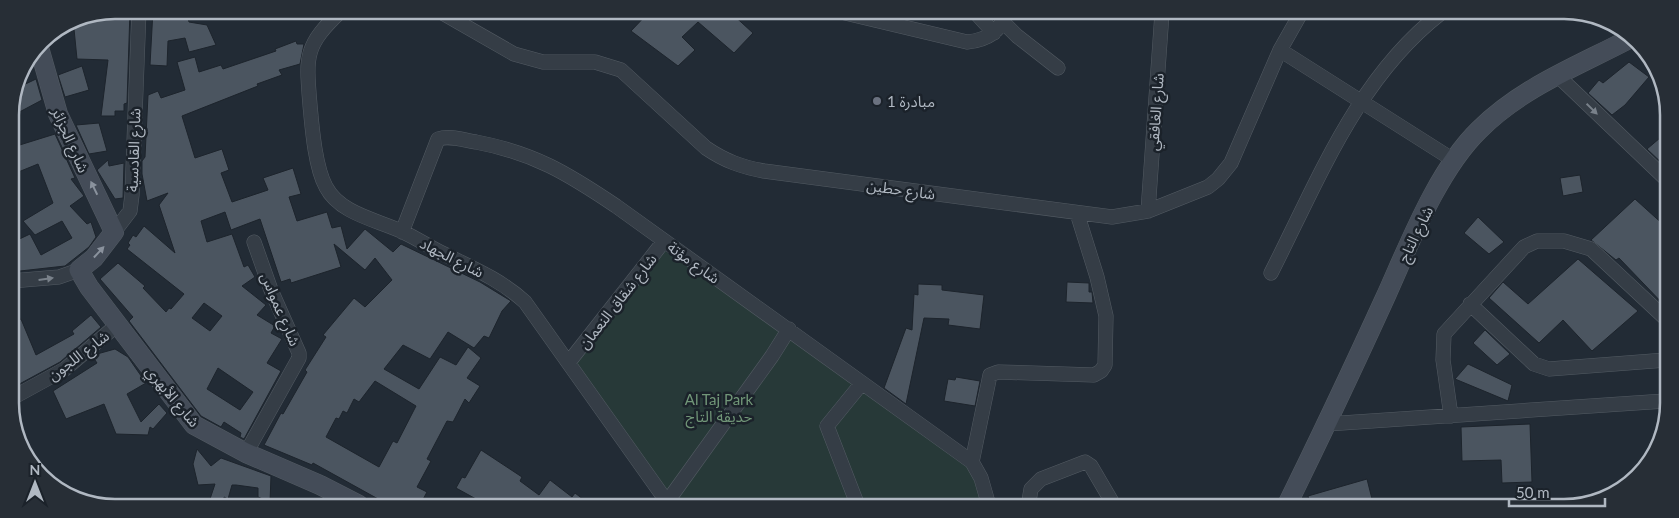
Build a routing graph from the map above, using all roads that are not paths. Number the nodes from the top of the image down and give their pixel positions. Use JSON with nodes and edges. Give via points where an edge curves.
{"nodes":[{"id":1,"x":139,"y":19,"type":"edge"},
{"id":2,"x":332,"y":19,"type":"edge"},
{"id":3,"x":453,"y":19,"type":"edge"},
{"id":4,"x":870,"y":19,"type":"edge"},
{"id":5,"x":1162,"y":19,"type":"edge"},
{"id":6,"x":1298,"y":19,"type":"edge"},
{"id":7,"x":1434,"y":19,"type":"edge"},
{"id":8,"x":1000,"y":22,"type":"edge"},
{"id":9,"x":1625,"y":41,"type":"edge"},
{"id":10,"x":1630,"y":45,"type":"edge"},
{"id":11,"x":1614,"y":47,"type":"junction"},
{"id":12,"x":1280,"y":50,"type":"junction"},
{"id":13,"x":41,"y":54,"type":"edge"},
{"id":14,"x":1058,"y":68,"type":"dead end"},
{"id":15,"x":1557,"y":75,"type":"junction"},
{"id":16,"x":1360,"y":101,"type":"junction"},
{"id":17,"x":1455,"y":161,"type":"junction"},
{"id":18,"x":1660,"y":173,"type":"edge"},
{"id":19,"x":1148,"y":211,"type":"junction"},
{"id":20,"x":1076,"y":213,"type":"junction"},
{"id":21,"x":114,"y":232,"type":"junction"},
{"id":22,"x":402,"y":232,"type":"junction"},
{"id":23,"x":664,"y":241,"type":"junction"},
{"id":24,"x":254,"y":242,"type":"dead end"},
{"id":25,"x":79,"y":270,"type":"junction"},
{"id":26,"x":1271,"y":273,"type":"dead end"},
{"id":27,"x":19,"y":280,"type":"edge"},
{"id":28,"x":1470,"y":304,"type":"junction"},
{"id":29,"x":1660,"y":313,"type":"edge"},
{"id":30,"x":117,"y":325,"type":"junction"},
{"id":31,"x":789,"y":330,"type":"junction"},
{"id":32,"x":1660,"y":360,"type":"edge"},
{"id":33,"x":569,"y":362,"type":"junction"},
{"id":34,"x":862,"y":383,"type":"junction"},
{"id":35,"x":19,"y":394,"type":"edge"},
{"id":36,"x":1660,"y":401,"type":"edge"},
{"id":37,"x":1452,"y":416,"type":"junction"},
{"id":38,"x":1327,"y":424,"type":"junction"},
{"id":39,"x":246,"y":453,"type":"junction"},
{"id":40,"x":972,"y":462,"type":"junction"},
{"id":41,"x":347,"y":499,"type":"edge"},
{"id":42,"x":665,"y":499,"type":"edge"},
{"id":43,"x":672,"y":499,"type":"edge"},
{"id":44,"x":855,"y":499,"type":"edge"},
{"id":45,"x":987,"y":499,"type":"edge"},
{"id":46,"x":1029,"y":499,"type":"edge"},
{"id":47,"x":1110,"y":499,"type":"edge"},
{"id":48,"x":1290,"y":499,"type":"edge"}],
"edges":[{"from":1,"to":21,"type":"street","name":"شارع القادسية","via":[[132,195],[130,211]]},
{"from":2,"to":22,"type":"street","name":"شارع الجهاد","via":[[312,42],[308,58],[311,118],[321,172],[326,187],[336,200],[364,217]]},
{"from":3,"to":20,"type":"street","name":"شارع حطين","via":[[514,54],[543,62],[595,62],[621,70],[706,148],[733,164]]},
{"from":4,"to":8,"type":"street","via":[[967,42],[981,40]]},
{"from":5,"to":19,"type":"street","name":"شارع الغافقي"},
{"from":6,"to":12,"type":"street","name":"شارع حطين"},
{"from":7,"to":16,"type":"street","via":[[1395,54]]},
{"from":8,"to":14,"type":"street"},
{"from":9,"to":11,"type":"street","name":"شارع التاج"},
{"from":10,"to":11,"type":"street"},
{"from":11,"to":15,"type":"street","name":"شارع التاج"},
{"from":12,"to":16,"type":"street"},
{"from":12,"to":19,"type":"street","name":"شارع حطين","via":[[1231,164],[1208,187]]},
{"from":21,"to":13,"type":"street","name":"شارع الجزائر","one_way":true,"via":[[58,114]]},
{"from":15,"to":17,"type":"street","name":"شارع التاج","via":[[1503,108],[1478,131]]},
{"from":15,"to":18,"type":"street","one_way":true},
{"from":16,"to":17,"type":"street"},
{"from":16,"to":26,"type":"street"},
{"from":17,"to":38,"type":"street","name":"شارع التاج","via":[[1416,230]]},
{"from":19,"to":20,"type":"street","name":"شارع حطين","via":[[1112,217]]},
{"from":20,"to":40,"type":"street","via":[[1106,316],[1105,366],[1094,375],[998,372],[990,375]]},
{"from":25,"to":21,"type":"street","name":"شارع القادسية","one_way":true,"via":[[94,258]]},
{"from":22,"to":23,"type":"street","name":"شارع مؤتة","via":[[435,143],[444,137],[497,146],[542,160],[577,180]]},
{"from":22,"to":33,"type":"street","name":"شارع الجهاد","via":[[511,289],[525,302]]},
{"from":23,"to":31,"type":"street","name":"شارع مؤتة"},
{"from":23,"to":33,"type":"street","name":"شارع شقاق النعمان"},
{"from":24,"to":39,"type":"street","name":"شارع عمواس","via":[[271,290],[298,348],[299,358]]},
{"from":27,"to":25,"type":"street","one_way":true,"via":[[59,277]]},
{"from":25,"to":30,"type":"street","name":"شارع الأبهري"},
{"from":28,"to":29,"type":"street","via":[[1524,247],[1537,242],[1564,241],[1591,249]]},
{"from":28,"to":32,"type":"street","via":[[1534,364],[1549,369]]},
{"from":28,"to":37,"type":"street","via":[[1444,334],[1442,344]]},
{"from":30,"to":35,"type":"street","name":"شارع اللجون","via":[[65,369]]},
{"from":30,"to":39,"type":"street","name":"شارع الأبهري","via":[[194,425]]},
{"from":31,"to":34,"type":"street","name":"شارع مؤتة"},
{"from":31,"to":43,"type":"street"},
{"from":33,"to":42,"type":"street","name":"شارع الجهاد"},
{"from":34,"to":40,"type":"street","name":"شارع مؤتة"},
{"from":34,"to":44,"type":"street","via":[[827,426]]},
{"from":36,"to":37,"type":"street"},
{"from":37,"to":38,"type":"street"},
{"from":38,"to":48,"type":"street","name":"شارع التاج"},
{"from":39,"to":41,"type":"street","name":"شارع الأبهري"},
{"from":40,"to":45,"type":"street","name":"شارع مؤتة"},
{"from":46,"to":47,"type":"street","via":[[1031,489],[1041,479],[1085,462],[1091,466]]}]}
